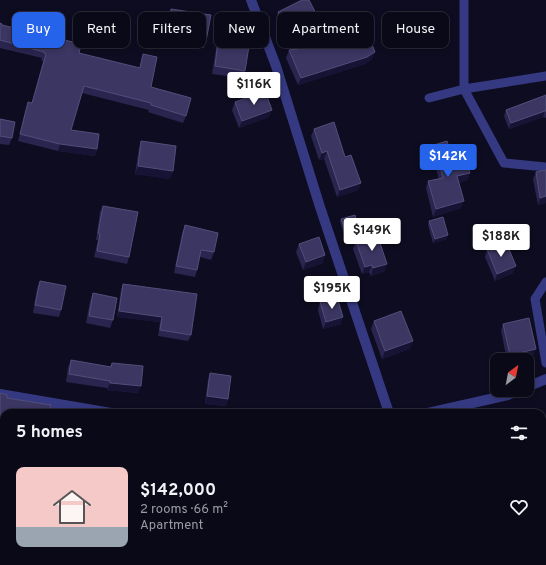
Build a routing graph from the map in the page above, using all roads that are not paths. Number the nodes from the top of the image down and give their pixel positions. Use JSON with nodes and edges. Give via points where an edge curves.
{"nodes":[{"id":1,"x":251,"y":0,"type":"edge"},
{"id":2,"x":464,"y":0,"type":"edge"},
{"id":3,"x":546,"y":76,"type":"edge"},
{"id":4,"x":464,"y":89,"type":"junction"},
{"id":5,"x":429,"y":98,"type":"dead end"},
{"id":6,"x":546,"y":166,"type":"edge"},
{"id":7,"x":546,"y":282,"type":"edge"},
{"id":8,"x":546,"y":363,"type":"edge"},
{"id":9,"x":546,"y":379,"type":"edge"},
{"id":10,"x":534,"y":384,"type":"edge"},
{"id":11,"x":0,"y":394,"type":"edge"},
{"id":12,"x":499,"y":397,"type":"edge"},
{"id":13,"x":88,"y":409,"type":"edge"},
{"id":14,"x":387,"y":409,"type":"edge"},
{"id":15,"x":446,"y":409,"type":"edge"}],
"edges":[{"from":1,"to":14,"type":"street","via":[[276,66]]},
{"from":2,"to":4,"type":"lane"},
{"from":3,"to":4,"type":"lane"},
{"from":4,"to":5,"type":"lane"},
{"from":4,"to":6,"type":"lane","via":[[504,163]]},
{"from":7,"to":8,"type":"lane","via":[[535,299]]},
{"from":9,"to":10,"type":"street"},
{"from":11,"to":13,"type":"street"},
{"from":12,"to":15,"type":"street"}]}
